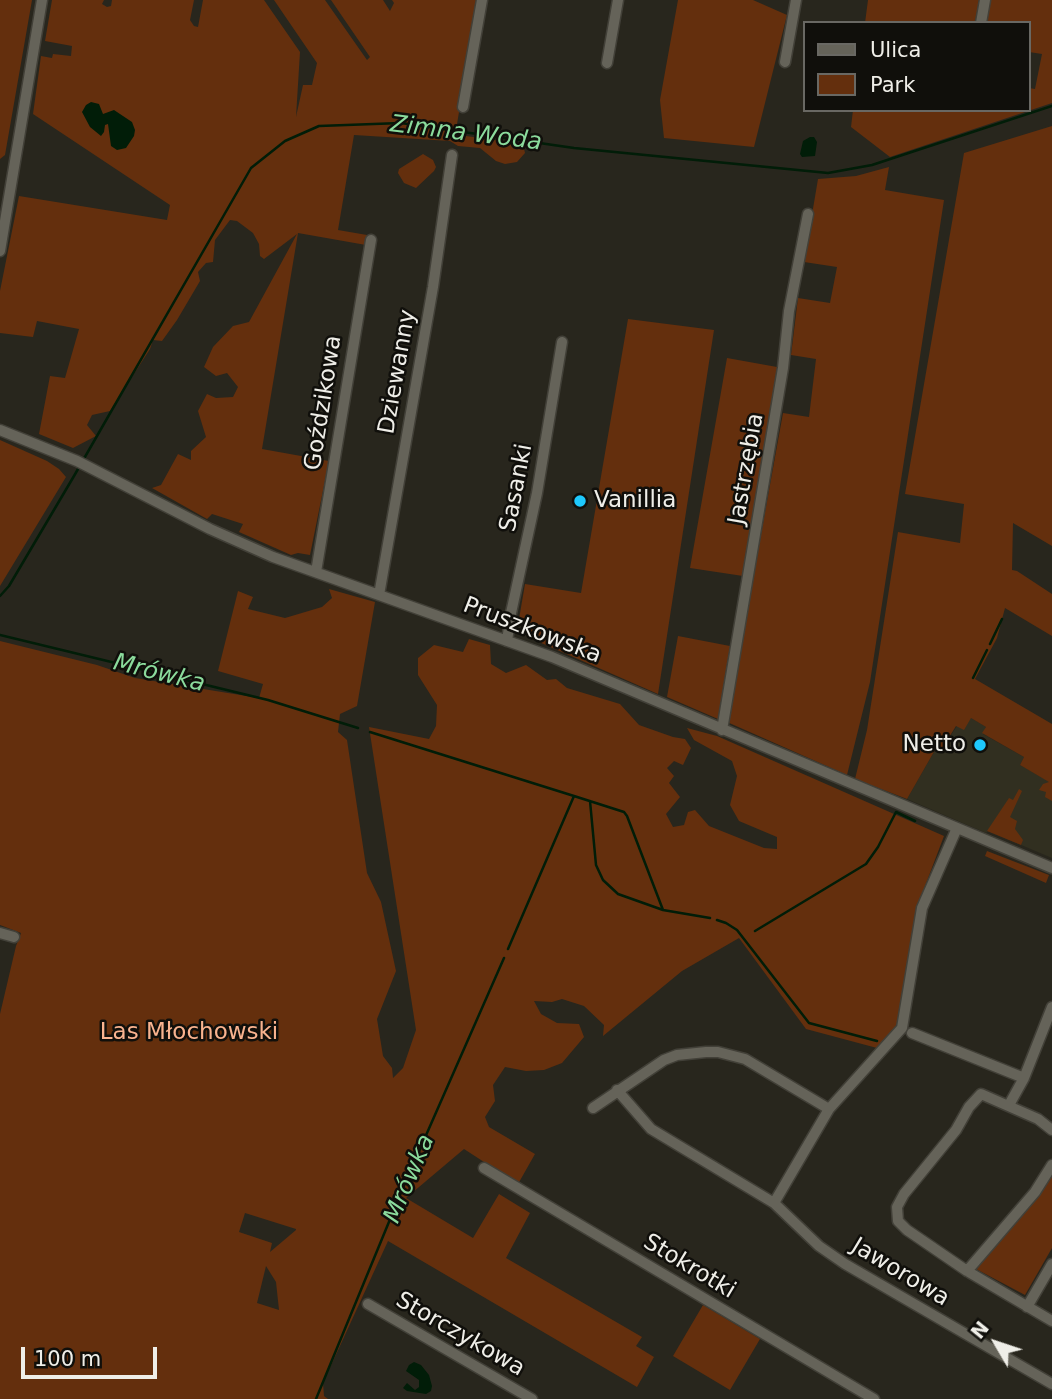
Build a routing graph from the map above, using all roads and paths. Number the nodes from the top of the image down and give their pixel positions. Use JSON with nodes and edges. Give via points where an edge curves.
{"nodes":[{"id":1,"x":41,"y":0,"type":"edge"},
{"id":2,"x":482,"y":0,"type":"edge"},
{"id":3,"x":618,"y":0,"type":"edge"},
{"id":4,"x":796,"y":0,"type":"edge"},
{"id":5,"x":985,"y":0,"type":"edge"},
{"id":6,"x":981,"y":21,"type":"edge"},
{"id":7,"x":785,"y":62,"type":"dead end"},
{"id":8,"x":607,"y":63,"type":"dead end"},
{"id":9,"x":463,"y":107,"type":"dead end"},
{"id":10,"x":452,"y":155,"type":"dead end"},
{"id":11,"x":808,"y":214,"type":"dead end"},
{"id":12,"x":371,"y":240,"type":"dead end"},
{"id":13,"x":0,"y":251,"type":"edge"},
{"id":14,"x":562,"y":342,"type":"dead end"},
{"id":15,"x":0,"y":430,"type":"edge"},
{"id":16,"x":316,"y":572,"type":"junction"},
{"id":17,"x":379,"y":595,"type":"junction"},
{"id":18,"x":507,"y":641,"type":"junction"},
{"id":19,"x":722,"y":730,"type":"junction"},
{"id":20,"x":957,"y":828,"type":"junction"},
{"id":21,"x":1052,"y":867,"type":"edge"},
{"id":22,"x":0,"y":933,"type":"edge"},
{"id":23,"x":14,"y":937,"type":"dead end"},
{"id":24,"x":1052,"y":1008,"type":"edge"},
{"id":25,"x":912,"y":1032,"type":"dead end"},
{"id":26,"x":1024,"y":1078,"type":"junction"},
{"id":27,"x":617,"y":1090,"type":"junction"},
{"id":28,"x":1009,"y":1105,"type":"junction"},
{"id":29,"x":593,"y":1108,"type":"dead end"},
{"id":30,"x":829,"y":1109,"type":"junction"},
{"id":31,"x":1052,"y":1130,"type":"edge"},
{"id":32,"x":1052,"y":1165,"type":"edge"},
{"id":33,"x":484,"y":1168,"type":"dead end"},
{"id":34,"x":774,"y":1203,"type":"junction"},
{"id":35,"x":1052,"y":1264,"type":"edge"},
{"id":36,"x":967,"y":1271,"type":"junction"},
{"id":37,"x":368,"y":1304,"type":"dead end"},
{"id":38,"x":1027,"y":1307,"type":"junction"},
{"id":39,"x":1052,"y":1321,"type":"edge"},
{"id":40,"x":1052,"y":1384,"type":"edge"},
{"id":41,"x":532,"y":1399,"type":"edge"},
{"id":42,"x":874,"y":1399,"type":"edge"}],
"edges":[{"from":1,"to":13,"type":"street"},
{"from":2,"to":9,"type":"street"},
{"from":3,"to":8,"type":"street"},
{"from":4,"to":7,"type":"street"},
{"from":5,"to":6,"type":"street"},
{"from":10,"to":17,"type":"street","name":"Dziewanny"},
{"from":11,"to":19,"type":"street","name":"Jastrzębia"},
{"from":12,"to":16,"type":"street","name":"Goździkowa"},
{"from":14,"to":18,"type":"street","name":"Sasanki"},
{"from":15,"to":16,"type":"street","name":"Pruszkowska","via":[[81,463],[211,529]]},
{"from":16,"to":17,"type":"street","name":"Pruszkowska"},
{"from":17,"to":18,"type":"street","name":"Pruszkowska"},
{"from":18,"to":19,"type":"street","name":"Pruszkowska"},
{"from":19,"to":20,"type":"street","name":"Pruszkowska"},
{"from":20,"to":21,"type":"street","name":"Pruszkowska"},
{"from":20,"to":30,"type":"street","via":[[922,908],[902,1028]]},
{"from":22,"to":23,"type":"street"},
{"from":24,"to":26,"type":"street"},
{"from":25,"to":26,"type":"street"},
{"from":26,"to":28,"type":"street"},
{"from":27,"to":29,"type":"street"},
{"from":27,"to":30,"type":"street","via":[[664,1060],[718,1052],[745,1059]]},
{"from":27,"to":34,"type":"street","name":"Jaworowa","via":[[651,1129]]},
{"from":28,"to":31,"type":"street"},
{"from":28,"to":36,"type":"street","via":[[981,1094],[897,1207],[898,1221],[907,1230]]},
{"from":30,"to":34,"type":"street"},
{"from":32,"to":36,"type":"street","via":[[1035,1192]]},
{"from":33,"to":42,"type":"street","name":"Stokrotki"},
{"from":34,"to":40,"type":"street","name":"Jaworowa","via":[[845,1264]]},
{"from":35,"to":38,"type":"street"},
{"from":36,"to":38,"type":"street"},
{"from":37,"to":41,"type":"street","name":"Storczykowa"},
{"from":38,"to":39,"type":"street"}]}
